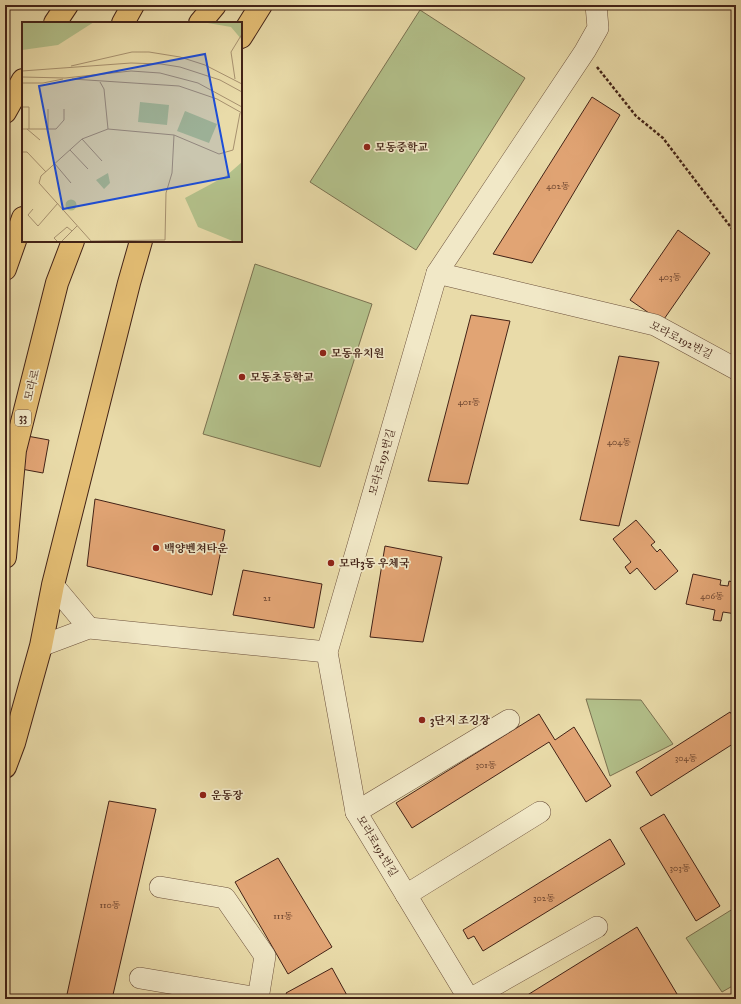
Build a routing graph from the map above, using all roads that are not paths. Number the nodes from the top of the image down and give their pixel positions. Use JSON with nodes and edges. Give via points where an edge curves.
{"nodes":[{"id":1,"x":67,"y":5,"type":"edge"},
{"id":2,"x":133,"y":5,"type":"edge"},
{"id":3,"x":215,"y":5,"type":"edge"},
{"id":4,"x":261,"y":5,"type":"edge"},
{"id":5,"x":596,"y":5,"type":"edge"},
{"id":6,"x":56,"y":22,"type":"edge"},
{"id":7,"x":124,"y":22,"type":"edge"},
{"id":8,"x":201,"y":22,"type":"edge"},
{"id":9,"x":242,"y":35,"type":"edge"},
{"id":10,"x":22,"y":82,"type":"edge"},
{"id":11,"x":5,"y":112,"type":"edge"},
{"id":12,"x":22,"y":221,"type":"edge"},
{"id":13,"x":73,"y":242,"type":"edge"},
{"id":14,"x":141,"y":242,"type":"edge"},
{"id":15,"x":5,"y":269,"type":"edge"},
{"id":16,"x":438,"y":273,"type":"junction"},
{"id":17,"x":736,"y":369,"type":"edge"},
{"id":18,"x":5,"y":557,"type":"edge"},
{"id":19,"x":53,"y":585,"type":"junction"},
{"id":20,"x":89,"y":628,"type":"junction"},
{"id":21,"x":41,"y":646,"type":"junction"},
{"id":22,"x":327,"y":652,"type":"junction"},
{"id":23,"x":509,"y":720,"type":"dead end"},
{"id":24,"x":5,"y":767,"type":"edge"},
{"id":25,"x":356,"y":812,"type":"junction"},
{"id":26,"x":540,"y":812,"type":"dead end"},
{"id":27,"x":160,"y":887,"type":"dead end"},
{"id":28,"x":406,"y":895,"type":"junction"},
{"id":29,"x":597,"y":927,"type":"dead end"},
{"id":30,"x":140,"y":978,"type":"dead end"},
{"id":31,"x":258,"y":999,"type":"edge"},
{"id":32,"x":470,"y":999,"type":"edge"}],
"edges":[{"from":1,"to":6,"type":"main road"},
{"from":2,"to":7,"type":"main road"},
{"from":3,"to":8,"type":"main road"},
{"from":4,"to":9,"type":"main road"},
{"from":5,"to":16,"type":"street","name":"모라로192번길","via":[[598,28],[585,51]]},
{"from":10,"to":11,"type":"main road"},
{"from":12,"to":15,"type":"main road"},
{"from":13,"to":18,"type":"main road","name":"모라로","number":"33","via":[[58,283],[15,450]]},
{"from":14,"to":19,"type":"main road"},
{"from":16,"to":17,"type":"street","name":"모라로192번길","via":[[655,325]]},
{"from":16,"to":22,"type":"street","name":"모라로192번길"},
{"from":19,"to":20,"type":"street"},
{"from":19,"to":21,"type":"main road"},
{"from":20,"to":21,"type":"street"},
{"from":20,"to":22,"type":"street"},
{"from":21,"to":24,"type":"main road"},
{"from":22,"to":25,"type":"street","name":"모라로192번길"},
{"from":23,"to":25,"type":"street"},
{"from":25,"to":28,"type":"street","name":"모라로192번길"},
{"from":26,"to":28,"type":"street"},
{"from":27,"to":31,"type":"street","via":[[225,898],[265,956]]},
{"from":28,"to":32,"type":"street","name":"모라로192번길"},
{"from":29,"to":32,"type":"street"},
{"from":30,"to":31,"type":"street"}]}
